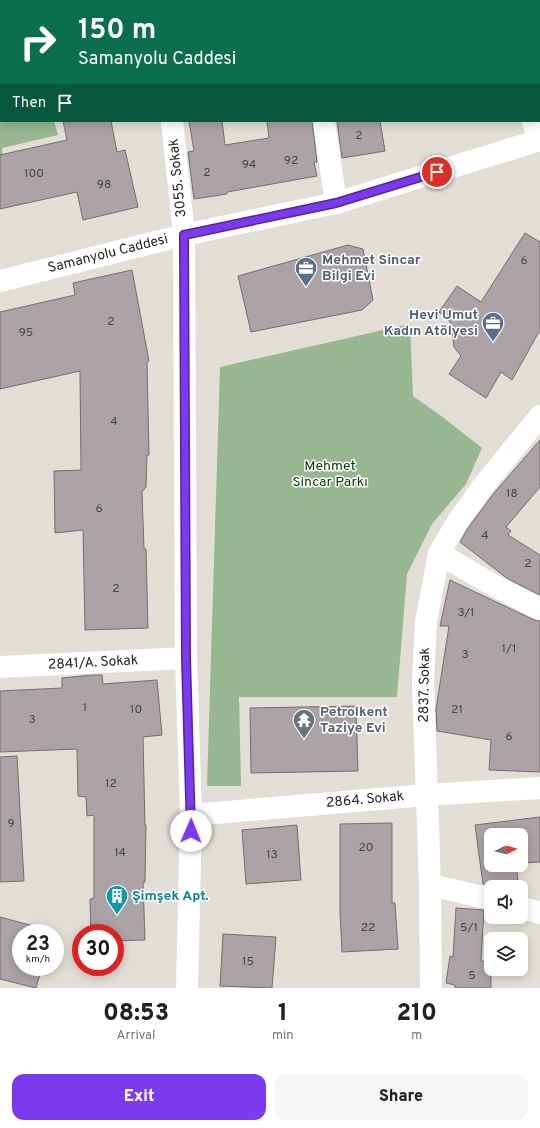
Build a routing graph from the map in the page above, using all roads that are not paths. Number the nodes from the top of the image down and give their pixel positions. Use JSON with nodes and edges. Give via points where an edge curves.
{"nodes":[{"id":1,"x":172,"y":122,"type":"edge"},
{"id":2,"x":324,"y":122,"type":"edge"},
{"id":3,"x":537,"y":134,"type":"edge"},
{"id":4,"x":336,"y":203,"type":"junction"},
{"id":5,"x":184,"y":235,"type":"junction"},
{"id":6,"x":0,"y":281,"type":"edge"},
{"id":7,"x":540,"y":416,"type":"edge"},
{"id":8,"x":439,"y":553,"type":"junction"},
{"id":9,"x":540,"y":609,"type":"edge"},
{"id":10,"x":186,"y":658,"type":"junction"},
{"id":11,"x":0,"y":668,"type":"edge"},
{"id":12,"x":540,"y":788,"type":"edge"},
{"id":13,"x":426,"y":795,"type":"junction"},
{"id":14,"x":191,"y":815,"type":"junction"},
{"id":15,"x":430,"y":885,"type":"junction"},
{"id":16,"x":484,"y":897,"type":"edge"},
{"id":17,"x":528,"y":909,"type":"edge"},
{"id":18,"x":540,"y":913,"type":"edge"},
{"id":19,"x":187,"y":988,"type":"edge"},
{"id":20,"x":431,"y":988,"type":"edge"}],
"edges":[{"from":1,"to":5,"type":"street","name":"3055. Sokak"},
{"from":2,"to":4,"type":"street"},
{"from":3,"to":4,"type":"street","name":"Samanyolu Caddesi"},
{"from":4,"to":5,"type":"street","name":"Samanyolu Caddesi"},
{"from":5,"to":6,"type":"street","name":"Samanyolu Caddesi"},
{"from":5,"to":10,"type":"street","name":"3055. Sokak"},
{"from":7,"to":8,"type":"street","name":"2837. Sokak","via":[[484,485]]},
{"from":8,"to":9,"type":"street"},
{"from":8,"to":13,"type":"street","name":"2837. Sokak","via":[[426,622],[422,682]]},
{"from":10,"to":11,"type":"street","name":"2841/A. Sokak"},
{"from":10,"to":14,"type":"street","name":"3055. Sokak"},
{"from":12,"to":13,"type":"street","name":"2864. Sokak"},
{"from":13,"to":14,"type":"street","name":"2864. Sokak"},
{"from":13,"to":15,"type":"street","name":"2837. Sokak"},
{"from":14,"to":19,"type":"street","name":"3055. Sokak"},
{"from":15,"to":16,"type":"street"},
{"from":15,"to":20,"type":"street","name":"2837. Sokak"},
{"from":17,"to":18,"type":"street"}]}
